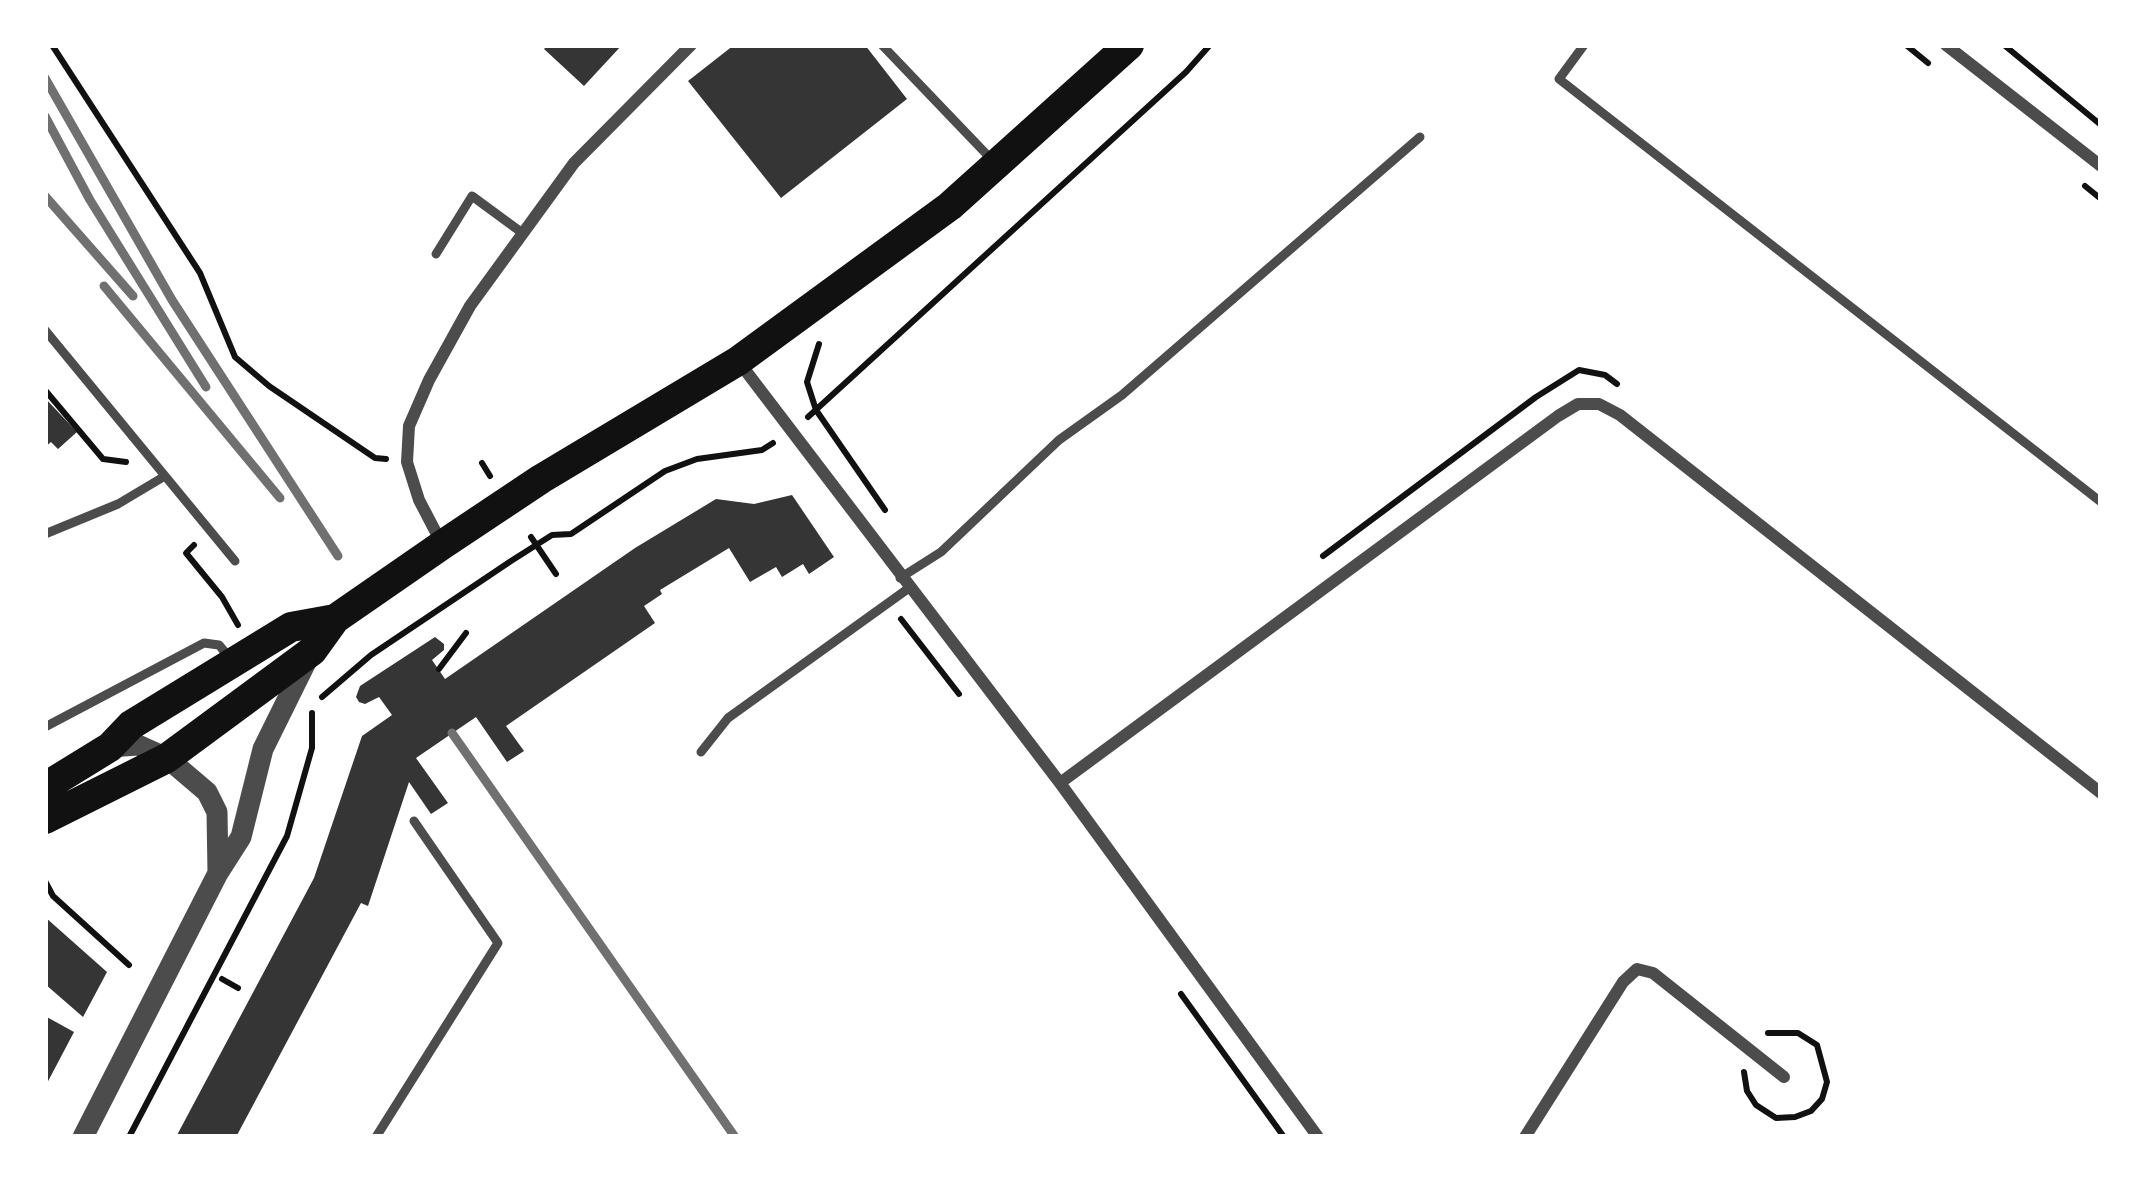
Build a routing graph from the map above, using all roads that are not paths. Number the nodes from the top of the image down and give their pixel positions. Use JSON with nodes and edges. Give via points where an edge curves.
{"nodes":[{"id":1,"x":691,"y":45,"type":"edge"},
{"id":2,"x":883,"y":45,"type":"edge"},
{"id":3,"x":1129,"y":45,"type":"edge"},
{"id":4,"x":1584,"y":45,"type":"edge"},
{"id":5,"x":1946,"y":45,"type":"edge"},
{"id":6,"x":1420,"y":137,"type":"dead end"},
{"id":7,"x":996,"y":165,"type":"junction"},
{"id":8,"x":2101,"y":166,"type":"edge"},
{"id":9,"x":521,"y":232,"type":"junction"},
{"id":10,"x":436,"y":254,"type":"dead end"},
{"id":11,"x":45,"y":330,"type":"edge"},
{"id":12,"x":738,"y":361,"type":"junction"},
{"id":13,"x":165,"y":476,"type":"junction"},
{"id":14,"x":2101,"y":502,"type":"edge"},
{"id":15,"x":45,"y":534,"type":"edge"},
{"id":16,"x":442,"y":545,"type":"junction"},
{"id":17,"x":235,"y":561,"type":"dead end"},
{"id":18,"x":904,"y":583,"type":"junction"},
{"id":19,"x":335,"y":620,"type":"junction"},
{"id":20,"x":239,"y":648,"type":"junction"},
{"id":21,"x":312,"y":651,"type":"junction"},
{"id":22,"x":45,"y":727,"type":"edge"},
{"id":23,"x":110,"y":747,"type":"junction"},
{"id":24,"x":700,"y":752,"type":"dead end"},
{"id":25,"x":166,"y":758,"type":"junction"},
{"id":26,"x":1060,"y":783,"type":"junction"},
{"id":27,"x":2101,"y":794,"type":"edge"},
{"id":28,"x":49,"y":802,"type":"edge"},
{"id":29,"x":414,"y":821,"type":"dead end"},
{"id":30,"x":218,"y":873,"type":"junction"},
{"id":31,"x":1784,"y":1077,"type":"dead end"},
{"id":32,"x":83,"y":1137,"type":"edge"},
{"id":33,"x":376,"y":1137,"type":"edge"},
{"id":34,"x":1318,"y":1137,"type":"edge"},
{"id":35,"x":1526,"y":1137,"type":"edge"}],
"edges":[{"from":1,"to":9,"type":"street","via":[[574,163]]},
{"from":2,"to":7,"type":"lane"},
{"from":3,"to":7,"type":"main road"},
{"from":4,"to":14,"type":"lane","via":[[1559,79]]},
{"from":5,"to":8,"type":"street"},
{"from":6,"to":18,"type":"lane","via":[[1122,395],[1059,440]]},
{"from":7,"to":12,"type":"main road"},
{"from":9,"to":10,"type":"lane","via":[[472,196]]},
{"from":9,"to":16,"type":"street","via":[[470,306],[409,426],[407,462]]},
{"from":11,"to":13,"type":"lane"},
{"from":12,"to":16,"type":"main road"},
{"from":12,"to":18,"type":"street"},
{"from":13,"to":15,"type":"lane"},
{"from":13,"to":17,"type":"lane"},
{"from":16,"to":19,"type":"main road"},
{"from":18,"to":24,"type":"lane","via":[[728,718]]},
{"from":18,"to":26,"type":"street"},
{"from":19,"to":20,"type":"main road"},
{"from":19,"to":21,"type":"main road"},
{"from":20,"to":22,"type":"lane","via":[[204,643]]},
{"from":20,"to":23,"type":"main road"},
{"from":21,"to":25,"type":"main road"},
{"from":21,"to":30,"type":"street","via":[[263,749],[241,836]]},
{"from":23,"to":25,"type":"street","via":[[138,745]]},
{"from":23,"to":28,"type":"main road"},
{"from":25,"to":28,"type":"main road"},
{"from":25,"to":30,"type":"street","via":[[212,800]]},
{"from":26,"to":27,"type":"street","via":[[1558,416],[1599,404]]},
{"from":26,"to":34,"type":"street"},
{"from":29,"to":33,"type":"lane","via":[[498,943]]},
{"from":30,"to":32,"type":"street"},
{"from":31,"to":35,"type":"street","via":[[1653,973],[1637,969]]}]}
